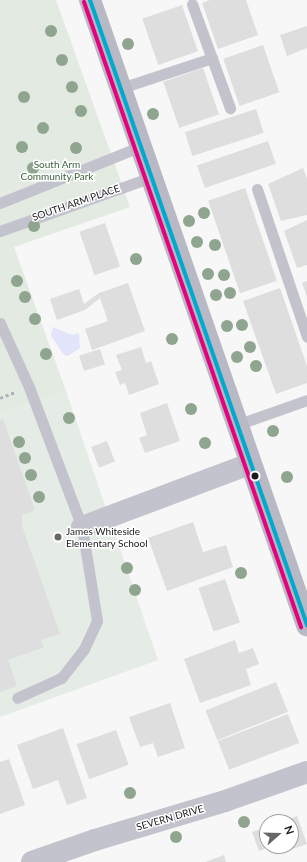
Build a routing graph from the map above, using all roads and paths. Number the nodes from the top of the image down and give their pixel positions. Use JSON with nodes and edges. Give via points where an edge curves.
{"nodes":[{"id":1,"x":90,"y":0,"type":"edge"},
{"id":2,"x":192,"y":4,"type":"dead end"},
{"id":3,"x":212,"y":58,"type":"junction"},
{"id":4,"x":121,"y":88,"type":"junction"},
{"id":5,"x":230,"y":108,"type":"dead end"},
{"id":6,"x":142,"y":146,"type":"junction"},
{"id":7,"x":152,"y":177,"type":"junction"},
{"id":8,"x":257,"y":189,"type":"dead end"},
{"id":9,"x":0,"y":203,"type":"edge"},
{"id":10,"x":0,"y":231,"type":"edge"},
{"id":11,"x":0,"y":323,"type":"edge"},
{"id":12,"x":307,"y":337,"type":"edge"},
{"id":13,"x":307,"y":400,"type":"edge"},
{"id":14,"x":236,"y":425,"type":"junction"},
{"id":15,"x":250,"y":464,"type":"junction"},
{"id":16,"x":82,"y":527,"type":"junction"},
{"id":17,"x":303,"y":601,"type":"edge"},
{"id":18,"x":307,"y":625,"type":"edge"},
{"id":19,"x":17,"y":698,"type":"dead end"},
{"id":20,"x":307,"y":772,"type":"edge"},
{"id":21,"x":32,"y":862,"type":"edge"}],
"edges":[{"from":1,"to":4,"type":"street"},
{"from":2,"to":3,"type":"lane"},
{"from":3,"to":4,"type":"lane"},
{"from":3,"to":5,"type":"lane"},
{"from":4,"to":6,"type":"street"},
{"from":6,"to":7,"type":"street"},
{"from":6,"to":9,"type":"lane"},
{"from":7,"to":10,"type":"lane","name":"SOUTH ARM PLACE"},
{"from":7,"to":14,"type":"street"},
{"from":8,"to":12,"type":"lane"},
{"from":11,"to":16,"type":"lane","via":[[29,387]]},
{"from":13,"to":14,"type":"lane"},
{"from":14,"to":15,"type":"street"},
{"from":15,"to":16,"type":"street"},
{"from":15,"to":17,"type":"street"},
{"from":16,"to":19,"type":"lane","via":[[97,621],[84,649],[61,678]]},
{"from":17,"to":18,"type":"street"},
{"from":20,"to":21,"type":"street","name":"SEVERN DRIVE","via":[[225,801],[94,840]]}]}
